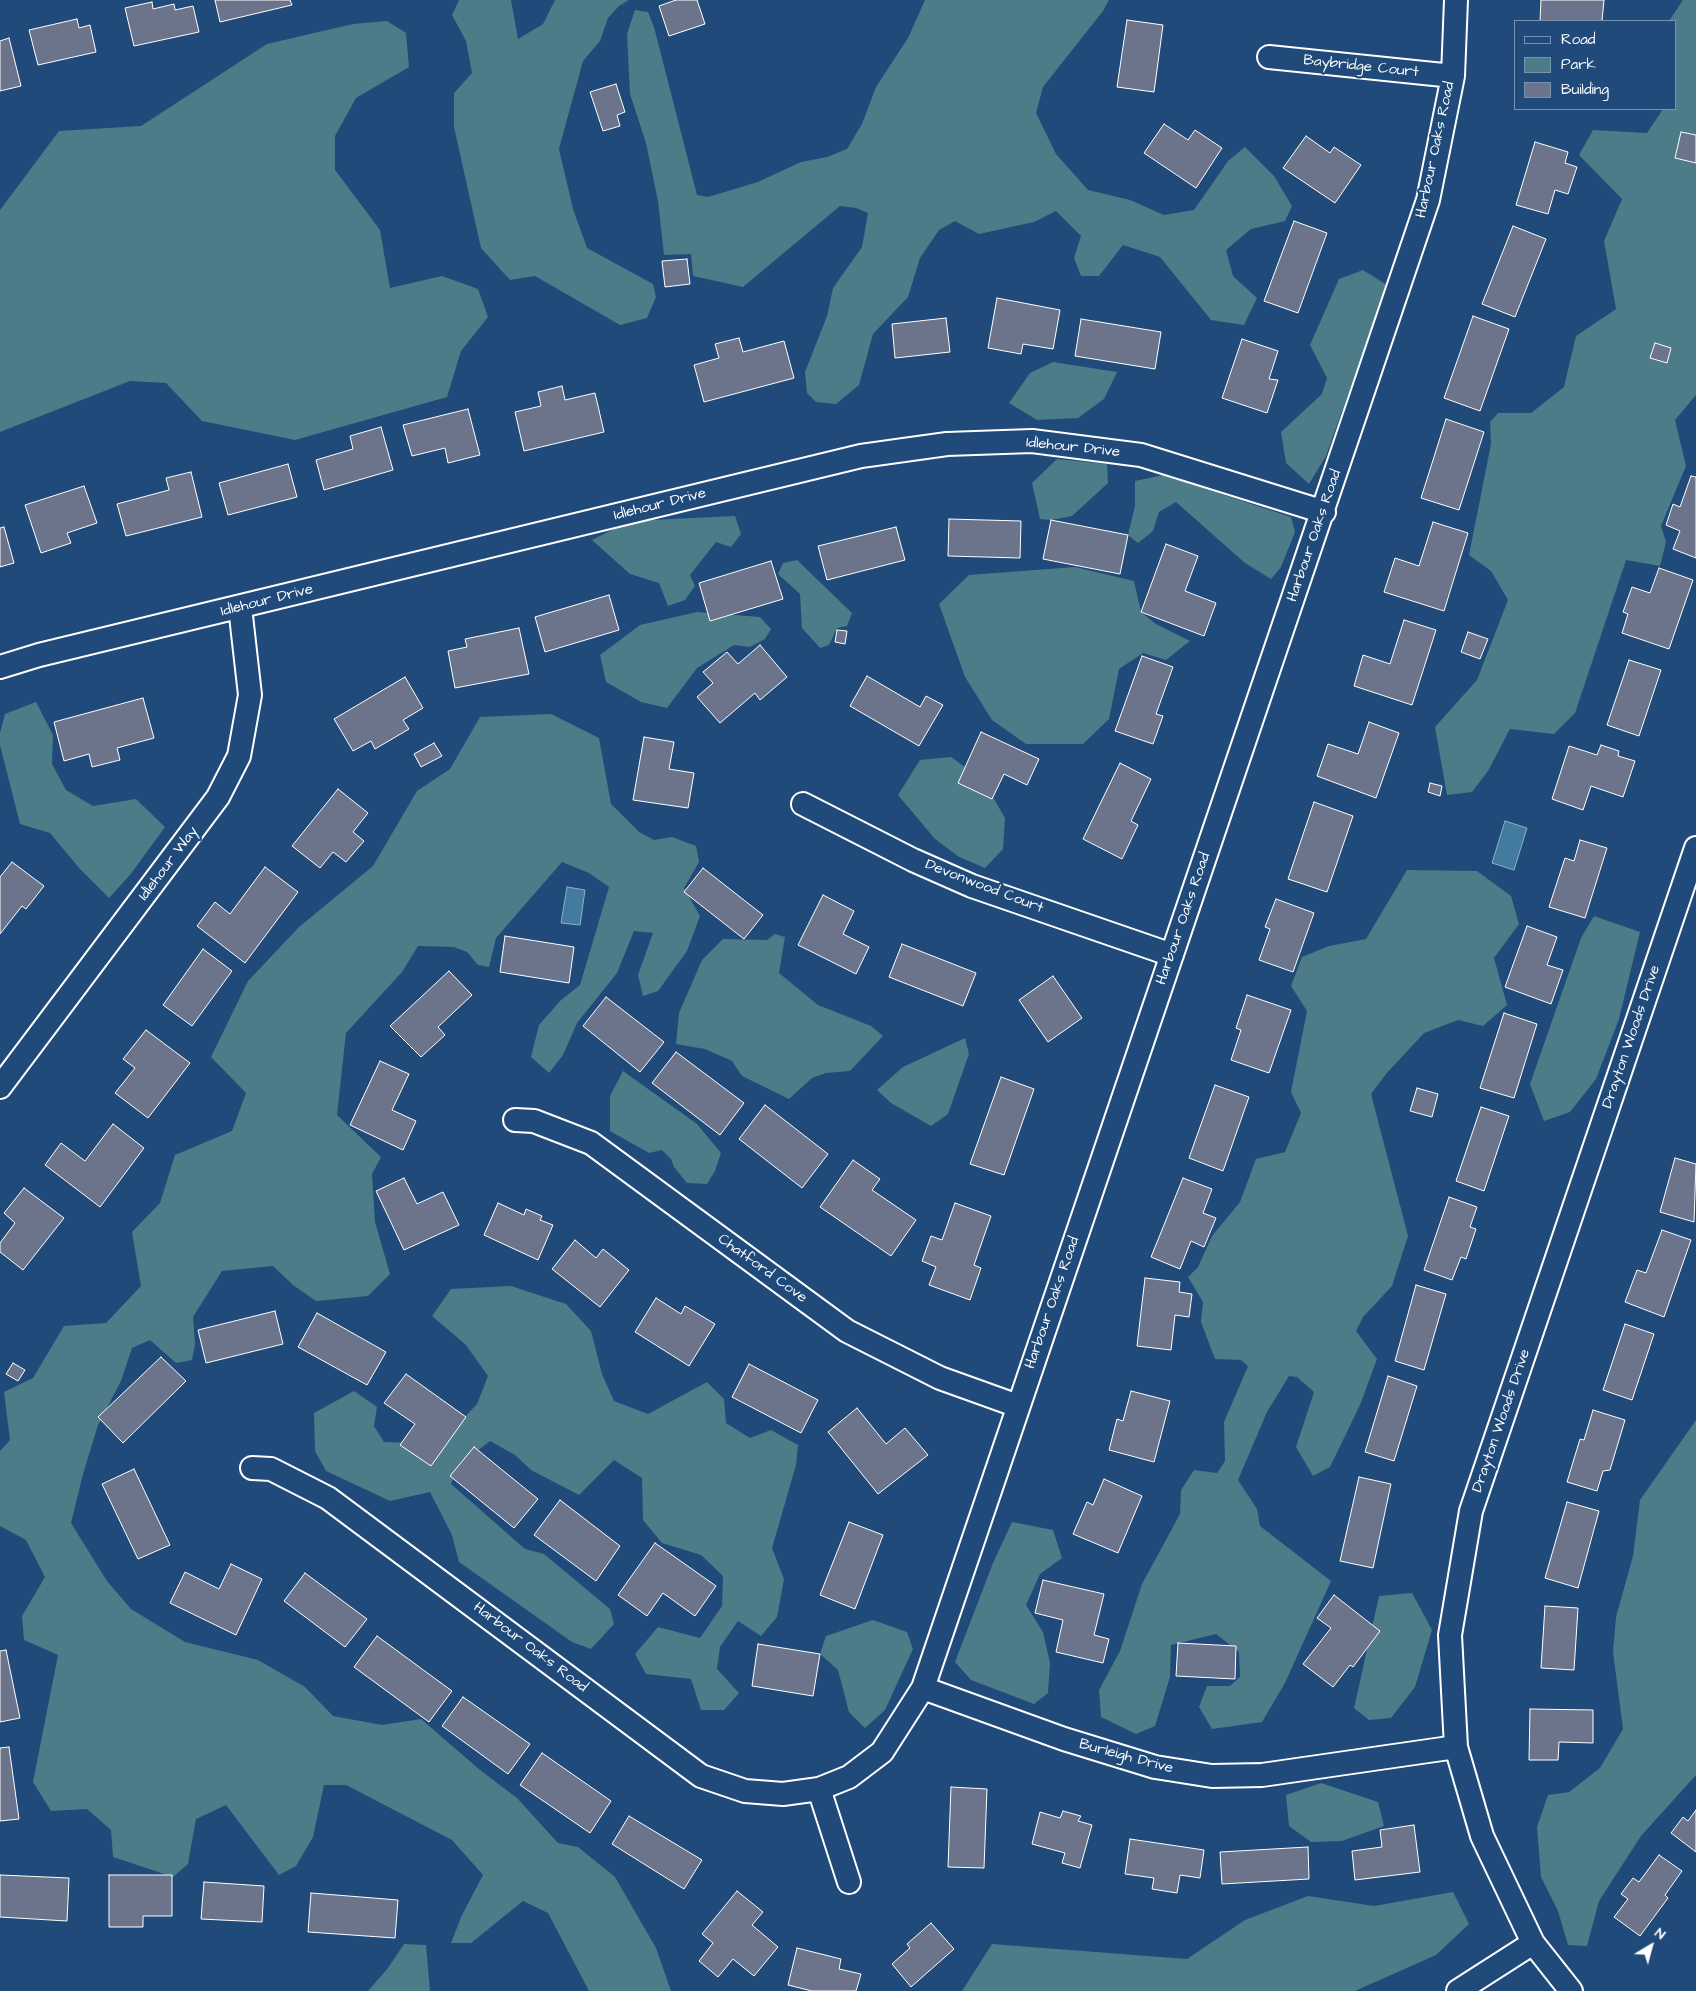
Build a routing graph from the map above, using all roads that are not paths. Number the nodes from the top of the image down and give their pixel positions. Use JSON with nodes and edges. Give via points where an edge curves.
{"nodes":[{"id":1,"x":1456,"y":0,"type":"edge"},
{"id":2,"x":1269,"y":57,"type":"dead end"},
{"id":3,"x":1453,"y":76,"type":"junction"},
{"id":4,"x":1324,"y":512,"type":"junction"},
{"id":5,"x":240,"y":607,"type":"junction"},
{"id":6,"x":0,"y":667,"type":"edge"},
{"id":7,"x":803,"y":804,"type":"dead end"},
{"id":8,"x":1696,"y":848,"type":"edge"},
{"id":9,"x":1172,"y":955,"type":"junction"},
{"id":10,"x":0,"y":1086,"type":"edge"},
{"id":11,"x":515,"y":1120,"type":"dead end"},
{"id":12,"x":1018,"y":1406,"type":"junction"},
{"id":13,"x":252,"y":1468,"type":"dead end"},
{"id":14,"x":923,"y":1688,"type":"junction"},
{"id":15,"x":1456,"y":1747,"type":"junction"},
{"id":16,"x":819,"y":1789,"type":"junction"},
{"id":17,"x":849,"y":1882,"type":"dead end"},
{"id":18,"x":1533,"y":1943,"type":"junction"},
{"id":19,"x":1458,"y":1991,"type":"edge"},
{"id":20,"x":1570,"y":1991,"type":"edge"}],
"edges":[{"from":1,"to":3,"type":"street","name":"Harbour Oaks Road"},
{"from":2,"to":3,"type":"street","name":"Baybridge Court"},
{"from":3,"to":4,"type":"street","name":"Harbour Oaks Road","via":[[1428,200]]},
{"from":4,"to":5,"type":"street","name":"Idlehour Drive","via":[[1141,455],[1032,441],[947,444],[862,456]]},
{"from":4,"to":9,"type":"street","name":"Harbour Oaks Road"},
{"from":5,"to":6,"type":"street","name":"Idlehour Drive"},
{"from":5,"to":10,"type":"street","name":"Idlehour Way","via":[[250,695],[239,756],[218,797]]},
{"from":7,"to":9,"type":"street","name":"Devonwood Court","via":[[972,886]]},
{"from":8,"to":15,"type":"street","name":"Drayton Woods Drive","via":[[1471,1511],[1450,1635]]},
{"from":9,"to":12,"type":"street","name":"Harbour Oaks Road"},
{"from":11,"to":12,"type":"street","name":"Chatford Cove","via":[[534,1122],[591,1143],[848,1331],[940,1378]]},
{"from":12,"to":14,"type":"street","name":"Harbour Oaks Road"},
{"from":13,"to":16,"type":"street","name":"Harbour Oaks Road","via":[[271,1469],[328,1498],[701,1776],[745,1791],[783,1794]]},
{"from":14,"to":15,"type":"street","name":"Burleigh Drive","via":[[1064,1740],[1155,1767],[1212,1776],[1262,1775]]},
{"from":14,"to":16,"type":"street","name":"Harbour Oaks Road","via":[[882,1752],[849,1777]]},
{"from":15,"to":18,"type":"street","name":"Drayton Woods Drive","via":[[1482,1836]]},
{"from":16,"to":17,"type":"street"},
{"from":18,"to":19,"type":"street"},
{"from":18,"to":20,"type":"street","name":"Drayton Woods Drive"}]}
